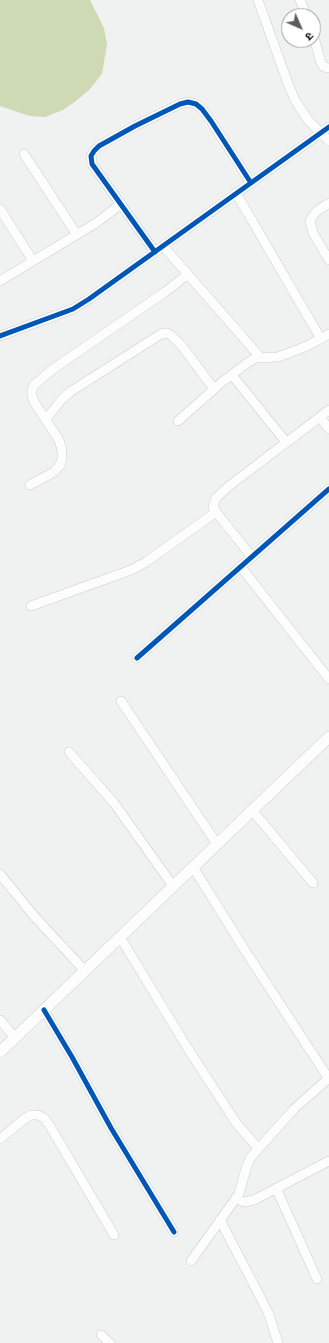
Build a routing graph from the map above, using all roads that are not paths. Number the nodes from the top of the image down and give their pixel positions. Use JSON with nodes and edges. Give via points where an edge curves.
{"nodes":[{"id":1,"x":258,"y":0,"type":"edge"},
{"id":2,"x":317,"y":48,"type":"edge"},
{"id":3,"x":329,"y":68,"type":"edge"},
{"id":4,"x":329,"y":127,"type":"edge"},
{"id":5,"x":321,"y":133,"type":"junction"},
{"id":6,"x":329,"y":141,"type":"edge"},
{"id":7,"x":24,"y":154,"type":"dead end"},
{"id":8,"x":251,"y":183,"type":"junction"},
{"id":9,"x":236,"y":193,"type":"junction"},
{"id":10,"x":329,"y":203,"type":"edge"},
{"id":11,"x":121,"y":204,"type":"junction"},
{"id":12,"x":0,"y":209,"type":"edge"},
{"id":13,"x":77,"y":235,"type":"junction"},
{"id":14,"x":163,"y":246,"type":"junction"},
{"id":15,"x":155,"y":252,"type":"junction"},
{"id":16,"x":329,"y":260,"type":"edge"},
{"id":17,"x":33,"y":261,"type":"junction"},
{"id":18,"x":188,"y":274,"type":"junction"},
{"id":19,"x":0,"y":281,"type":"edge"},
{"id":20,"x":0,"y":336,"type":"edge"},
{"id":21,"x":325,"y":336,"type":"edge"},
{"id":22,"x":261,"y":358,"type":"junction"},
{"id":23,"x":232,"y":375,"type":"junction"},
{"id":24,"x":214,"y":389,"type":"junction"},
{"id":25,"x":329,"y":410,"type":"edge"},
{"id":26,"x":320,"y":416,"type":"junction"},
{"id":27,"x":46,"y":419,"type":"junction"},
{"id":28,"x":178,"y":421,"type":"dead end"},
{"id":29,"x":329,"y":429,"type":"edge"},
{"id":30,"x":286,"y":442,"type":"junction"},
{"id":31,"x":30,"y":485,"type":"dead end"},
{"id":32,"x":329,"y":489,"type":"edge"},
{"id":33,"x":216,"y":512,"type":"junction"},
{"id":34,"x":252,"y":557,"type":"junction"},
{"id":35,"x":241,"y":567,"type":"junction"},
{"id":36,"x":31,"y":606,"type":"dead end"},
{"id":37,"x":137,"y":658,"type":"dead end"},
{"id":38,"x":329,"y":679,"type":"edge"},
{"id":39,"x":121,"y":702,"type":"dead end"},
{"id":40,"x":329,"y":737,"type":"edge"},
{"id":41,"x":69,"y":752,"type":"dead end"},
{"id":42,"x":252,"y":810,"type":"junction"},
{"id":43,"x":218,"y":844,"type":"junction"},
{"id":44,"x":193,"y":867,"type":"junction"},
{"id":45,"x":1,"y":876,"type":"edge"},
{"id":46,"x":313,"y":883,"type":"dead end"},
{"id":47,"x":173,"y":886,"type":"junction"},
{"id":48,"x":120,"y":937,"type":"junction"},
{"id":49,"x":85,"y":971,"type":"junction"},
{"id":50,"x":44,"y":1010,"type":"junction"},
{"id":51,"x":0,"y":1020,"type":"edge"},
{"id":52,"x":15,"y":1038,"type":"junction"},
{"id":53,"x":0,"y":1052,"type":"edge"},
{"id":54,"x":329,"y":1078,"type":"edge"},
{"id":55,"x":0,"y":1139,"type":"edge"},
{"id":56,"x":258,"y":1148,"type":"junction"},
{"id":57,"x":329,"y":1162,"type":"edge"},
{"id":58,"x":276,"y":1188,"type":"junction"},
{"id":59,"x":236,"y":1198,"type":"junction"},
{"id":60,"x":220,"y":1220,"type":"junction"},
{"id":61,"x":174,"y":1232,"type":"dead end"},
{"id":62,"x":114,"y":1235,"type":"dead end"},
{"id":63,"x":191,"y":1261,"type":"dead end"},
{"id":64,"x":317,"y":1279,"type":"dead end"},
{"id":65,"x":101,"y":1335,"type":"dead end"},
{"id":66,"x":110,"y":1343,"type":"edge"},
{"id":67,"x":278,"y":1343,"type":"edge"}],
"edges":[{"from":1,"to":5,"type":"street","via":[[295,100],[308,120]]},
{"from":2,"to":3,"type":"street","via":[[321,63]]},
{"from":4,"to":5,"type":"street"},
{"from":5,"to":6,"type":"street"},
{"from":5,"to":8,"type":"street"},
{"from":7,"to":13,"type":"street"},
{"from":8,"to":9,"type":"street"},
{"from":8,"to":11,"type":"street","via":[[202,109],[188,102],[135,126],[98,146],[94,151],[92,164]]},
{"from":9,"to":14,"type":"street"},
{"from":9,"to":21,"type":"street"},
{"from":10,"to":16,"type":"street","via":[[317,211],[310,221],[313,233]]},
{"from":11,"to":13,"type":"street"},
{"from":11,"to":15,"type":"street"},
{"from":12,"to":17,"type":"street"},
{"from":13,"to":17,"type":"street"},
{"from":14,"to":15,"type":"street"},
{"from":14,"to":18,"type":"street"},
{"from":15,"to":20,"type":"street","via":[[73,308]]},
{"from":17,"to":19,"type":"street"},
{"from":18,"to":22,"type":"street"},
{"from":18,"to":27,"type":"street","via":[[34,385],[34,402]]},
{"from":21,"to":22,"type":"street","via":[[278,357]]},
{"from":22,"to":23,"type":"street","via":[[255,358]]},
{"from":23,"to":24,"type":"street"},
{"from":23,"to":30,"type":"street"},
{"from":24,"to":27,"type":"street","via":[[177,341],[167,333],[161,334],[70,392]]},
{"from":24,"to":28,"type":"street"},
{"from":25,"to":26,"type":"street"},
{"from":26,"to":29,"type":"street"},
{"from":26,"to":30,"type":"street"},
{"from":27,"to":31,"type":"street","via":[[59,440],[62,458],[54,472]]},
{"from":30,"to":33,"type":"street","via":[[220,494],[214,503]]},
{"from":32,"to":34,"type":"street"},
{"from":33,"to":34,"type":"street"},
{"from":33,"to":36,"type":"street","via":[[131,570]]},
{"from":34,"to":35,"type":"street"},
{"from":35,"to":37,"type":"street"},
{"from":35,"to":38,"type":"street"},
{"from":39,"to":43,"type":"street"},
{"from":40,"to":42,"type":"main road"},
{"from":41,"to":47,"type":"street","via":[[114,803]]},
{"from":42,"to":43,"type":"main road"},
{"from":42,"to":46,"type":"street"},
{"from":43,"to":44,"type":"main road"},
{"from":44,"to":47,"type":"main road"},
{"from":44,"to":54,"type":"street"},
{"from":45,"to":49,"type":"street"},
{"from":47,"to":48,"type":"main road"},
{"from":48,"to":49,"type":"main road"},
{"from":48,"to":56,"type":"street","via":[[194,1059],[237,1124]]},
{"from":49,"to":50,"type":"main road"},
{"from":50,"to":52,"type":"main road"},
{"from":50,"to":61,"type":"street"},
{"from":51,"to":52,"type":"street"},
{"from":52,"to":53,"type":"main road"},
{"from":54,"to":56,"type":"street","via":[[294,1109]]},
{"from":55,"to":62,"type":"street","via":[[24,1119],[38,1115],[44,1118]]},
{"from":56,"to":59,"type":"street","via":[[248,1163],[241,1190]]},
{"from":57,"to":58,"type":"street"},
{"from":58,"to":59,"type":"street","via":[[248,1202]]},
{"from":58,"to":64,"type":"street"},
{"from":59,"to":60,"type":"street"},
{"from":60,"to":63,"type":"street"},
{"from":60,"to":67,"type":"street","via":[[268,1312]]},
{"from":65,"to":66,"type":"street"}]}
